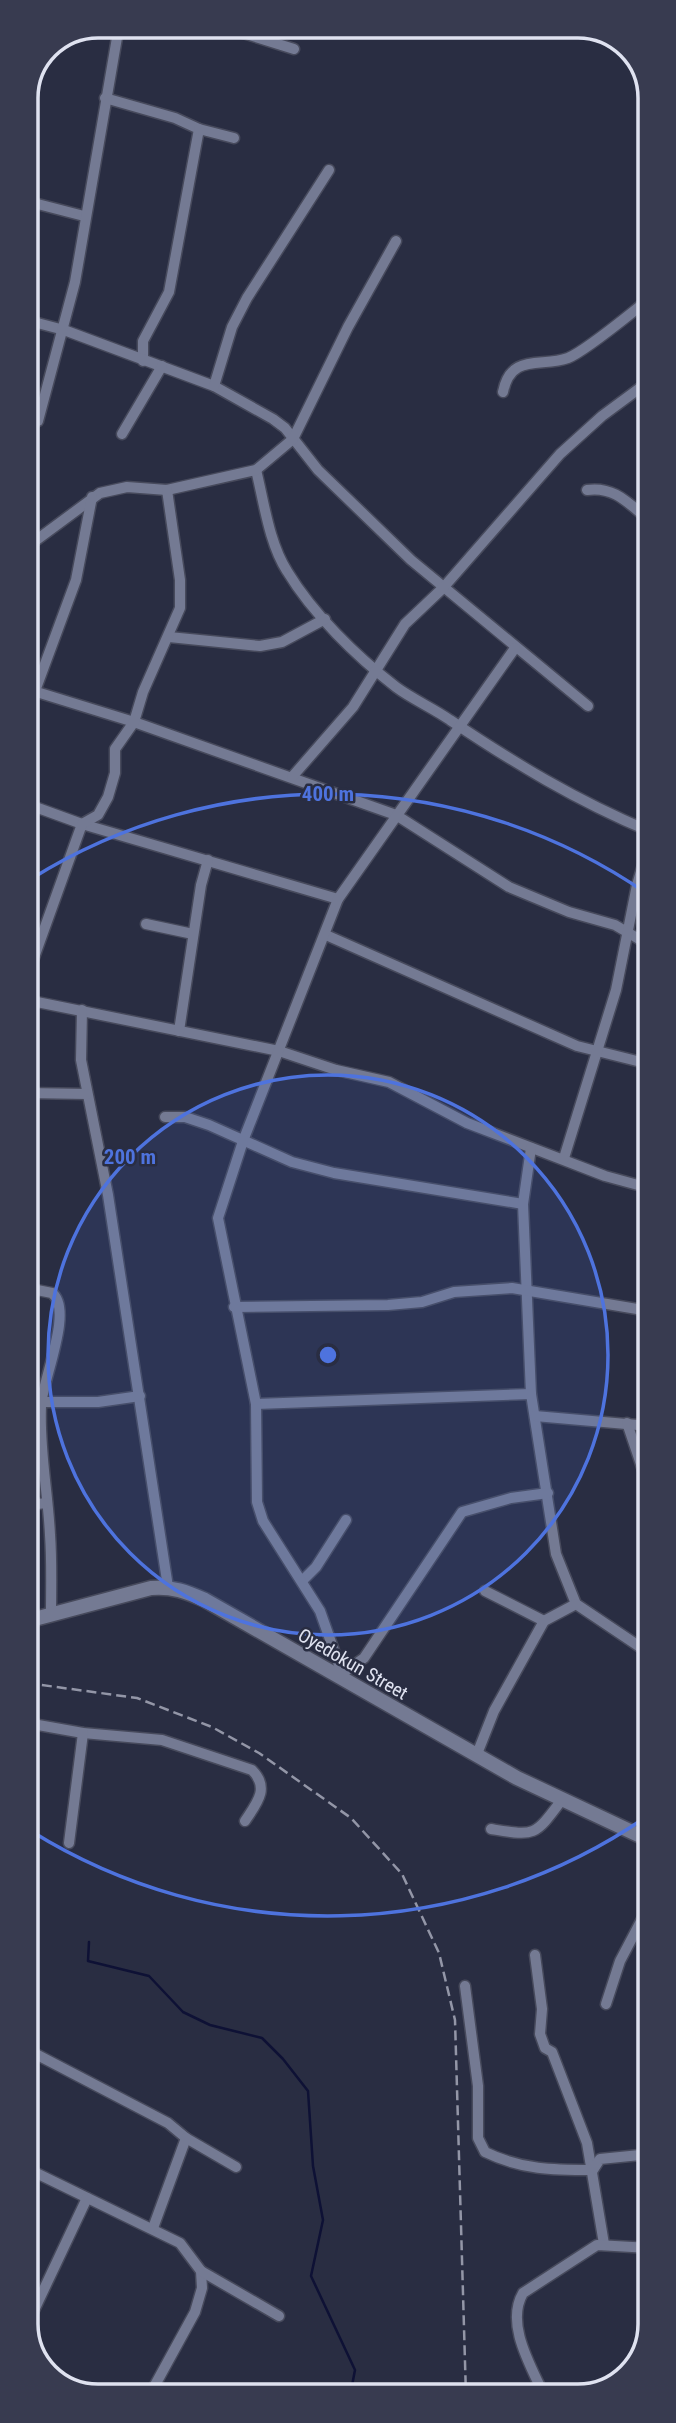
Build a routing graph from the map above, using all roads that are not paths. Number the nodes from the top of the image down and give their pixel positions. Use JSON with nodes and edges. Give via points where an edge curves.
{"nodes":[{"id":1,"x":117,"y":38,"type":"edge"},
{"id":2,"x":260,"y":38,"type":"edge"},
{"id":3,"x":294,"y":49,"type":"dead end"},
{"id":4,"x":105,"y":98,"type":"junction"},
{"id":5,"x":199,"y":129,"type":"junction"},
{"id":6,"x":233,"y":138,"type":"dead end"},
{"id":7,"x":329,"y":170,"type":"dead end"},
{"id":8,"x":38,"y":204,"type":"edge"},
{"id":9,"x":84,"y":216,"type":"junction"},
{"id":10,"x":396,"y":241,"type":"dead end"},
{"id":11,"x":637,"y":308,"type":"edge"},
{"id":12,"x":38,"y":323,"type":"edge"},
{"id":13,"x":64,"y":330,"type":"junction"},
{"id":14,"x":143,"y":361,"type":"junction"},
{"id":15,"x":162,"y":366,"type":"junction"},
{"id":16,"x":214,"y":386,"type":"junction"},
{"id":17,"x":503,"y":392,"type":"dead end"},
{"id":18,"x":637,"y":393,"type":"edge"},
{"id":19,"x":38,"y":421,"type":"edge"},
{"id":20,"x":122,"y":434,"type":"dead end"},
{"id":21,"x":293,"y":439,"type":"junction"},
{"id":22,"x":256,"y":470,"type":"junction"},
{"id":23,"x":167,"y":490,"type":"junction"},
{"id":24,"x":587,"y":490,"type":"dead end"},
{"id":25,"x":92,"y":498,"type":"junction"},
{"id":26,"x":637,"y":510,"type":"edge"},
{"id":27,"x":38,"y":539,"type":"edge"},
{"id":28,"x":443,"y":588,"type":"junction"},
{"id":29,"x":325,"y":619,"type":"junction"},
{"id":30,"x":169,"y":637,"type":"junction"},
{"id":31,"x":515,"y":649,"type":"junction"},
{"id":32,"x":378,"y":670,"type":"junction"},
{"id":33,"x":38,"y":673,"type":"edge"},
{"id":34,"x":38,"y":692,"type":"edge"},
{"id":35,"x":588,"y":705,"type":"dead end"},
{"id":36,"x":134,"y":722,"type":"junction"},
{"id":37,"x":461,"y":727,"type":"junction"},
{"id":38,"x":292,"y":777,"type":"junction"},
{"id":39,"x":38,"y":808,"type":"edge"},
{"id":40,"x":396,"y":815,"type":"junction"},
{"id":41,"x":82,"y":824,"type":"junction"},
{"id":42,"x":637,"y":826,"type":"edge"},
{"id":43,"x":208,"y":860,"type":"junction"},
{"id":44,"x":637,"y":895,"type":"edge"},
{"id":45,"x":338,"y":900,"type":"junction"},
{"id":46,"x":146,"y":924,"type":"dead end"},
{"id":47,"x":628,"y":933,"type":"junction"},
{"id":48,"x":193,"y":934,"type":"junction"},
{"id":49,"x":326,"y":935,"type":"junction"},
{"id":50,"x":637,"y":938,"type":"edge"},
{"id":51,"x":38,"y":946,"type":"edge"},
{"id":52,"x":38,"y":1002,"type":"edge"},
{"id":53,"x":82,"y":1010,"type":"junction"},
{"id":54,"x":179,"y":1031,"type":"junction"},
{"id":55,"x":599,"y":1050,"type":"junction"},
{"id":56,"x":279,"y":1051,"type":"junction"},
{"id":57,"x":637,"y":1061,"type":"edge"},
{"id":58,"x":38,"y":1093,"type":"edge"},
{"id":59,"x":86,"y":1094,"type":"junction"},
{"id":60,"x":165,"y":1117,"type":"dead end"},
{"id":61,"x":243,"y":1141,"type":"junction"},
{"id":62,"x":531,"y":1148,"type":"junction"},
{"id":63,"x":564,"y":1158,"type":"junction"},
{"id":64,"x":637,"y":1185,"type":"edge"},
{"id":65,"x":523,"y":1204,"type":"junction"},
{"id":66,"x":38,"y":1290,"type":"edge"},
{"id":67,"x":528,"y":1292,"type":"junction"},
{"id":68,"x":234,"y":1307,"type":"junction"},
{"id":69,"x":637,"y":1309,"type":"edge"},
{"id":70,"x":531,"y":1394,"type":"junction"},
{"id":71,"x":140,"y":1396,"type":"junction"},
{"id":72,"x":38,"y":1404,"type":"edge"},
{"id":73,"x":41,"y":1404,"type":"junction"},
{"id":74,"x":256,"y":1404,"type":"junction"},
{"id":75,"x":535,"y":1416,"type":"junction"},
{"id":76,"x":626,"y":1423,"type":"junction"},
{"id":77,"x":637,"y":1424,"type":"edge"},
{"id":78,"x":637,"y":1454,"type":"edge"},
{"id":79,"x":548,"y":1493,"type":"junction"},
{"id":80,"x":47,"y":1503,"type":"junction"},
{"id":81,"x":38,"y":1504,"type":"edge"},
{"id":82,"x":346,"y":1520,"type":"dead end"},
{"id":83,"x":302,"y":1581,"type":"junction"},
{"id":84,"x":168,"y":1587,"type":"junction"},
{"id":85,"x":485,"y":1591,"type":"dead end"},
{"id":86,"x":576,"y":1604,"type":"junction"},
{"id":87,"x":51,"y":1615,"type":"junction"},
{"id":88,"x":38,"y":1618,"type":"edge"},
{"id":89,"x":544,"y":1621,"type":"junction"},
{"id":90,"x":637,"y":1645,"type":"edge"},
{"id":91,"x":345,"y":1680,"type":"junction"},
{"id":92,"x":38,"y":1725,"type":"edge"},
{"id":93,"x":83,"y":1733,"type":"junction"},
{"id":94,"x":477,"y":1754,"type":"junction"},
{"id":95,"x":561,"y":1801,"type":"junction"},
{"id":96,"x":245,"y":1821,"type":"dead end"},
{"id":97,"x":491,"y":1829,"type":"dead end"},
{"id":98,"x":637,"y":1835,"type":"edge"},
{"id":99,"x":69,"y":1843,"type":"dead end"},
{"id":100,"x":637,"y":1929,"type":"edge"},
{"id":101,"x":535,"y":1955,"type":"dead end"},
{"id":102,"x":465,"y":1986,"type":"dead end"},
{"id":103,"x":606,"y":2004,"type":"dead end"},
{"id":104,"x":38,"y":2056,"type":"edge"},
{"id":105,"x":186,"y":2138,"type":"junction"},
{"id":106,"x":637,"y":2156,"type":"edge"},
{"id":107,"x":236,"y":2167,"type":"dead end"},
{"id":108,"x":593,"y":2169,"type":"junction"},
{"id":109,"x":38,"y":2174,"type":"edge"},
{"id":110,"x":87,"y":2198,"type":"junction"},
{"id":111,"x":153,"y":2228,"type":"junction"},
{"id":112,"x":604,"y":2244,"type":"junction"},
{"id":113,"x":637,"y":2247,"type":"edge"},
{"id":114,"x":201,"y":2271,"type":"junction"},
{"id":115,"x":38,"y":2302,"type":"edge"},
{"id":116,"x":279,"y":2316,"type":"dead end"},
{"id":117,"x":156,"y":2384,"type":"edge"},
{"id":118,"x":540,"y":2384,"type":"edge"}],
"edges":[{"from":1,"to":4,"type":"street"},
{"from":2,"to":3,"type":"street"},
{"from":4,"to":5,"type":"street"},
{"from":4,"to":9,"type":"street"},
{"from":5,"to":6,"type":"street"},
{"from":5,"to":14,"type":"street","via":[[169,292],[143,341]]},
{"from":7,"to":16,"type":"street","via":[[242,308]]},
{"from":8,"to":9,"type":"street"},
{"from":9,"to":13,"type":"street"},
{"from":10,"to":21,"type":"street"},
{"from":11,"to":17,"type":"street","via":[[568,358],[521,366],[505,381]]},
{"from":12,"to":13,"type":"street"},
{"from":13,"to":14,"type":"street"},
{"from":13,"to":19,"type":"street"},
{"from":14,"to":15,"type":"street"},
{"from":15,"to":16,"type":"street"},
{"from":15,"to":20,"type":"street"},
{"from":16,"to":21,"type":"street","via":[[273,419]]},
{"from":18,"to":28,"type":"street","via":[[602,416],[560,454]]},
{"from":21,"to":22,"type":"street"},
{"from":21,"to":28,"type":"street","via":[[346,499]]},
{"from":22,"to":23,"type":"street"},
{"from":22,"to":29,"type":"street","via":[[285,570]]},
{"from":23,"to":25,"type":"street","via":[[127,486]]},
{"from":23,"to":30,"type":"street","via":[[181,594]]},
{"from":24,"to":26,"type":"street","via":[[612,490]]},
{"from":25,"to":27,"type":"street"},
{"from":25,"to":33,"type":"street","via":[[76,580]]},
{"from":28,"to":31,"type":"street"},
{"from":28,"to":32,"type":"street","via":[[405,624]]},
{"from":29,"to":30,"type":"street","via":[[282,642],[260,646]]},
{"from":29,"to":32,"type":"street"},
{"from":30,"to":36,"type":"street"},
{"from":31,"to":35,"type":"street"},
{"from":31,"to":37,"type":"street"},
{"from":32,"to":37,"type":"street","via":[[396,687]]},
{"from":32,"to":38,"type":"street","via":[[353,707]]},
{"from":34,"to":36,"type":"street"},
{"from":36,"to":38,"type":"street"},
{"from":36,"to":41,"type":"street","via":[[115,749],[108,797],[98,815]]},
{"from":37,"to":40,"type":"street"},
{"from":37,"to":42,"type":"street","via":[[555,787]]},
{"from":38,"to":40,"type":"street"},
{"from":39,"to":41,"type":"street"},
{"from":40,"to":45,"type":"street"},
{"from":40,"to":47,"type":"street","via":[[509,887]]},
{"from":41,"to":43,"type":"street"},
{"from":41,"to":51,"type":"street"},
{"from":43,"to":45,"type":"street"},
{"from":43,"to":48,"type":"street"},
{"from":44,"to":47,"type":"street"},
{"from":45,"to":49,"type":"street"},
{"from":46,"to":48,"type":"street"},
{"from":47,"to":50,"type":"street"},
{"from":47,"to":55,"type":"street"},
{"from":48,"to":54,"type":"street"},
{"from":49,"to":55,"type":"street","via":[[577,1046]]},
{"from":49,"to":56,"type":"street"},
{"from":52,"to":53,"type":"street"},
{"from":53,"to":54,"type":"street"},
{"from":53,"to":59,"type":"street"},
{"from":54,"to":56,"type":"street"},
{"from":55,"to":57,"type":"street"},
{"from":55,"to":63,"type":"street"},
{"from":56,"to":61,"type":"street"},
{"from":56,"to":62,"type":"street","via":[[389,1082],[467,1123]]},
{"from":58,"to":59,"type":"street"},
{"from":59,"to":71,"type":"street","via":[[108,1195]]},
{"from":60,"to":61,"type":"street","via":[[186,1117]]},
{"from":61,"to":65,"type":"street","via":[[292,1162],[334,1172]]},
{"from":61,"to":68,"type":"street","via":[[218,1218]]},
{"from":62,"to":63,"type":"street"},
{"from":62,"to":65,"type":"street"},
{"from":63,"to":64,"type":"street"},
{"from":65,"to":67,"type":"street"},
{"from":66,"to":73,"type":"street","via":[[52,1293],[60,1321]]},
{"from":67,"to":68,"type":"street","via":[[512,1288],[467,1291],[388,1305]]},
{"from":67,"to":69,"type":"street"},
{"from":67,"to":70,"type":"street"},
{"from":68,"to":74,"type":"street"},
{"from":70,"to":74,"type":"street"},
{"from":70,"to":75,"type":"street"},
{"from":71,"to":73,"type":"street"},
{"from":71,"to":84,"type":"street"},
{"from":72,"to":73,"type":"street"},
{"from":73,"to":80,"type":"street"},
{"from":74,"to":83,"type":"street","via":[[257,1502],[263,1521]]},
{"from":75,"to":76,"type":"street"},
{"from":75,"to":79,"type":"street"},
{"from":76,"to":77,"type":"street"},
{"from":76,"to":78,"type":"street"},
{"from":79,"to":86,"type":"street","via":[[556,1553]]},
{"from":79,"to":91,"type":"street","via":[[462,1512]]},
{"from":80,"to":81,"type":"street"},
{"from":80,"to":87,"type":"street"},
{"from":82,"to":83,"type":"street"},
{"from":83,"to":91,"type":"street","via":[[320,1611]]},
{"from":84,"to":87,"type":"street","name":"Oyedokun Street"},
{"from":84,"to":91,"type":"street","name":"Oyedokun Street","via":[[205,1600]]},
{"from":85,"to":89,"type":"street"},
{"from":86,"to":89,"type":"street"},
{"from":86,"to":90,"type":"street"},
{"from":87,"to":88,"type":"street","name":"Oyedokun Street"},
{"from":89,"to":94,"type":"street","via":[[494,1711]]},
{"from":91,"to":94,"type":"street","name":"Oyedokun Street"},
{"from":92,"to":93,"type":"street"},
{"from":93,"to":96,"type":"street","via":[[162,1740],[252,1770],[262,1795]]},
{"from":93,"to":99,"type":"street"},
{"from":94,"to":95,"type":"street","name":"Oyedokun Street"},
{"from":95,"to":97,"type":"street","via":[[530,1834]]},
{"from":95,"to":98,"type":"street","name":"Oyedokun Street"},
{"from":100,"to":103,"type":"street"},
{"from":101,"to":108,"type":"street","via":[[542,2009],[540,2034],[579,2117]]},
{"from":102,"to":108,"type":"street","via":[[478,2085],[480,2146],[497,2158],[529,2169]]},
{"from":104,"to":105,"type":"street","via":[[168,2123]]},
{"from":105,"to":107,"type":"street"},
{"from":105,"to":111,"type":"street"},
{"from":106,"to":108,"type":"street","via":[[600,2160]]},
{"from":108,"to":112,"type":"street"},
{"from":109,"to":110,"type":"street"},
{"from":110,"to":111,"type":"street"},
{"from":110,"to":115,"type":"street"},
{"from":111,"to":114,"type":"street","via":[[180,2243]]},
{"from":112,"to":113,"type":"street"},
{"from":112,"to":118,"type":"street","via":[[587,2250],[523,2293],[517,2304],[520,2336]]},
{"from":114,"to":116,"type":"street"},
{"from":114,"to":117,"type":"street","via":[[195,2312]]}]}
